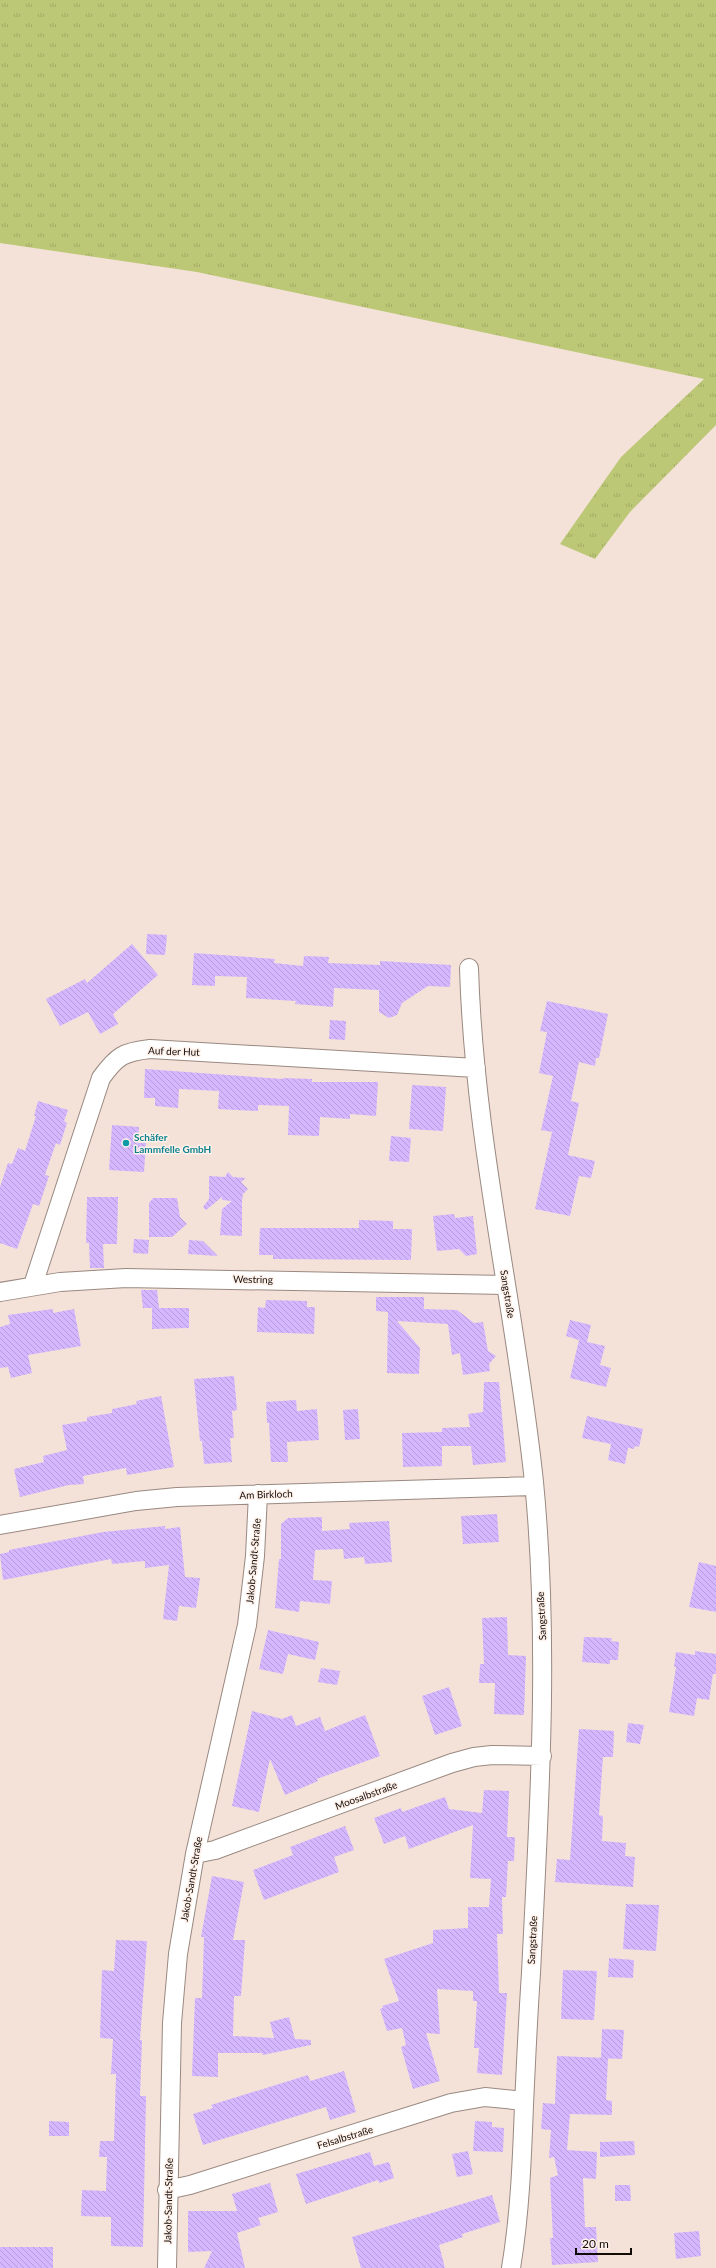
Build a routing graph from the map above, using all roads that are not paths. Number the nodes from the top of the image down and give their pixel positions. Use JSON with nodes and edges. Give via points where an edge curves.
{"nodes":[{"id":1,"x":469,"y":968,"type":"dead end"},
{"id":2,"x":476,"y":1068,"type":"junction"},
{"id":3,"x":33,"y":1285,"type":"junction"},
{"id":4,"x":506,"y":1285,"type":"junction"},
{"id":5,"x":0,"y":1292,"type":"edge"},
{"id":6,"x":534,"y":1486,"type":"junction"},
{"id":7,"x":258,"y":1494,"type":"junction"},
{"id":8,"x":0,"y":1525,"type":"edge"},
{"id":9,"x":542,"y":1756,"type":"junction"},
{"id":10,"x":195,"y":1854,"type":"junction"},
{"id":11,"x":524,"y":2101,"type":"junction"},
{"id":12,"x":167,"y":2190,"type":"junction"},
{"id":13,"x":167,"y":2268,"type":"edge"},
{"id":14,"x":511,"y":2268,"type":"edge"}],
"edges":[{"from":1,"to":2,"type":"street","name":"Sangstraße"},
{"from":2,"to":3,"type":"street","name":"Auf der Hut","via":[[150,1049],[128,1052],[115,1060],[101,1078]]},
{"from":2,"to":4,"type":"street","name":"Sangstraße"},
{"from":3,"to":4,"type":"street","name":"Westring","via":[[126,1278]]},
{"from":3,"to":5,"type":"street","name":"Westring"},
{"from":4,"to":6,"type":"street","name":"Sangstraße"},
{"from":6,"to":7,"type":"street","name":"Am Birkloch"},
{"from":6,"to":9,"type":"street","name":"Sangstraße","via":[[543,1661]]},
{"from":7,"to":8,"type":"street","name":"Am Birkloch","via":[[136,1501]]},
{"from":7,"to":10,"type":"street","name":"Jakob-Sandt-Straße","via":[[255,1556],[247,1625]]},
{"from":9,"to":10,"type":"street","name":"Moosalbstraße","via":[[474,1757],[215,1850]]},
{"from":9,"to":11,"type":"street","name":"Sangstraße"},
{"from":10,"to":12,"type":"street","name":"Jakob-Sandt-Straße","via":[[174,1988]]},
{"from":11,"to":12,"type":"street","name":"Felsalbstraße","via":[[485,2097],[451,2103],[190,2186]]},
{"from":11,"to":14,"type":"street","name":"Sangstraße","via":[[520,2184]]},
{"from":12,"to":13,"type":"street","name":"Jakob-Sandt-Straße"}]}
